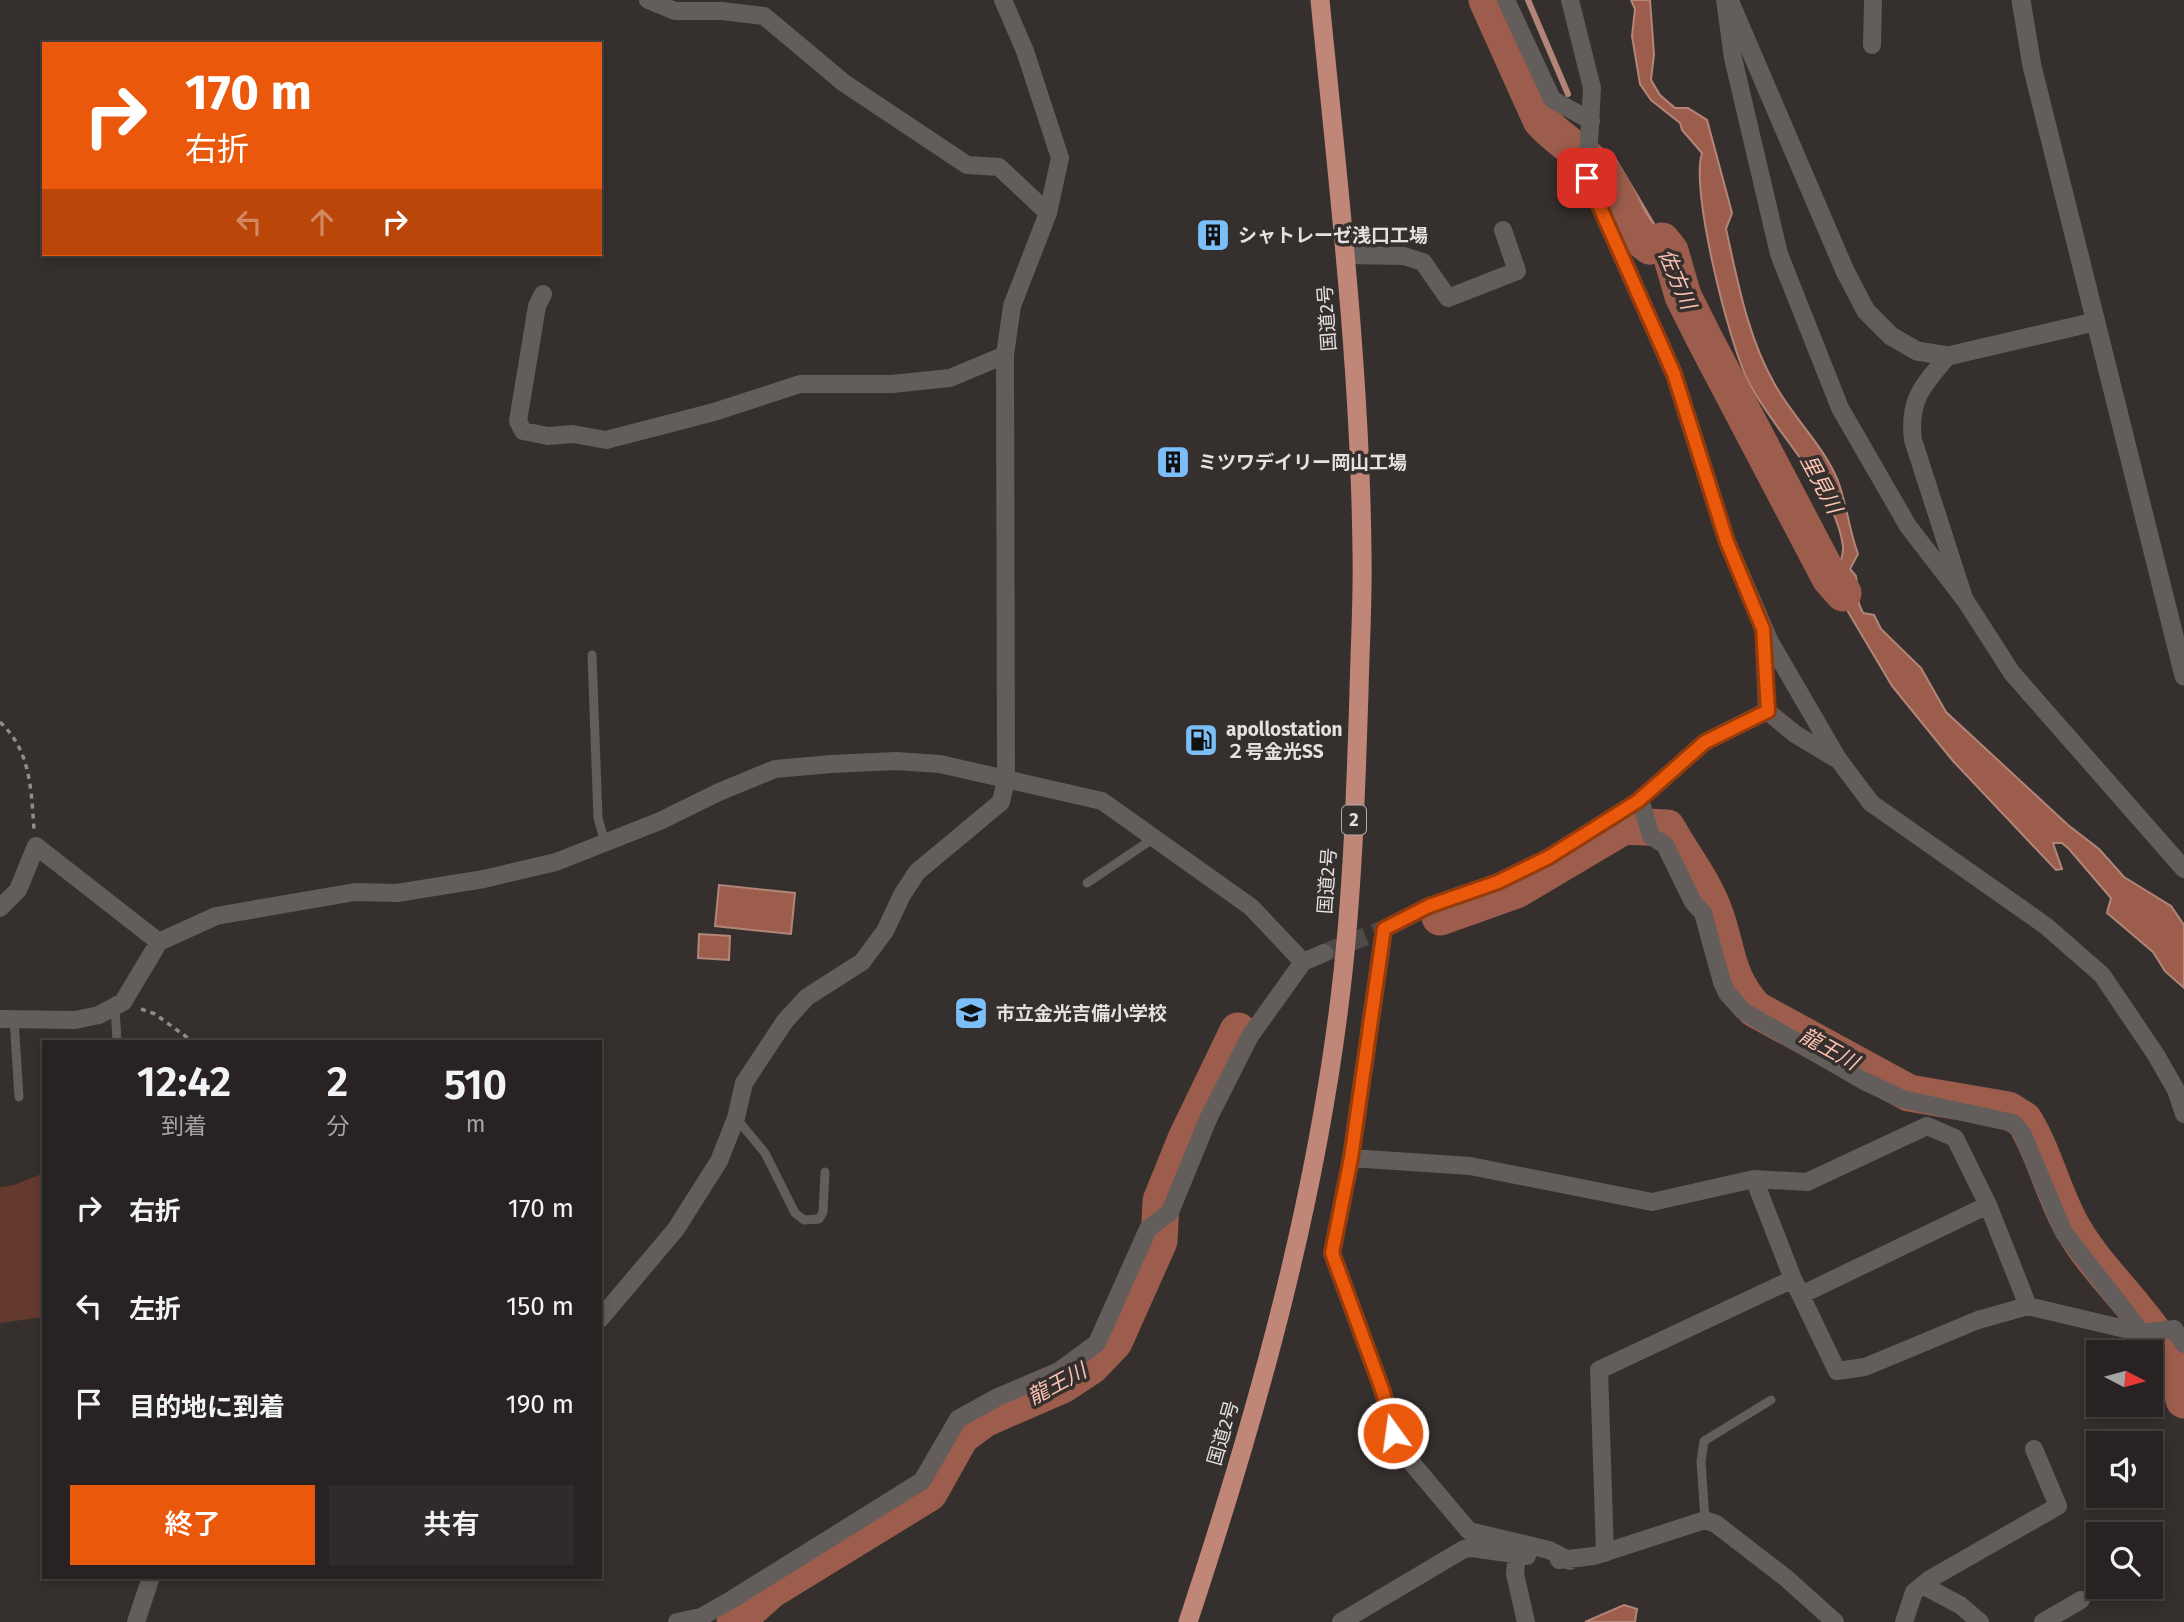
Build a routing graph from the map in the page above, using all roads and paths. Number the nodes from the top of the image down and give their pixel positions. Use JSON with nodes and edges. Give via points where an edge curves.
{"nodes":[{"id":1,"x":648,"y":0,"type":"edge"},
{"id":2,"x":1003,"y":0,"type":"edge"},
{"id":3,"x":1321,"y":0,"type":"edge"},
{"id":4,"x":1506,"y":0,"type":"edge"},
{"id":5,"x":1570,"y":0,"type":"edge"},
{"id":6,"x":1727,"y":0,"type":"edge"},
{"id":7,"x":1873,"y":0,"type":"edge"},
{"id":8,"x":2021,"y":0,"type":"edge"},
{"id":9,"x":1872,"y":45,"type":"dead end"},
{"id":10,"x":1591,"y":121,"type":"junction"},
{"id":11,"x":1048,"y":214,"type":"junction"},
{"id":12,"x":1503,"y":229,"type":"dead end"},
{"id":13,"x":1345,"y":255,"type":"junction"},
{"id":14,"x":543,"y":294,"type":"dead end"},
{"id":15,"x":2094,"y":322,"type":"junction"},
{"id":16,"x":1005,"y":355,"type":"junction"},
{"id":17,"x":1948,"y":356,"type":"junction"},
{"id":18,"x":1965,"y":600,"type":"junction"},
{"id":19,"x":1763,"y":629,"type":"junction"},
{"id":20,"x":592,"y":655,"type":"dead end"},
{"id":21,"x":2184,"y":676,"type":"edge"},
{"id":22,"x":1768,"y":711,"type":"junction"},
{"id":23,"x":0,"y":722,"type":"edge"},
{"id":24,"x":1838,"y":759,"type":"junction"},
{"id":25,"x":1006,"y":780,"type":"junction"},
{"id":26,"x":1643,"y":805,"type":"junction"},
{"id":27,"x":1154,"y":838,"type":"junction"},
{"id":28,"x":605,"y":843,"type":"junction"},
{"id":29,"x":36,"y":846,"type":"junction"},
{"id":30,"x":2184,"y":869,"type":"edge"},
{"id":31,"x":1087,"y":883,"type":"dead end"},
{"id":32,"x":0,"y":908,"type":"edge"},
{"id":33,"x":159,"y":942,"type":"junction"},
{"id":34,"x":1324,"y":953,"type":"tunnel mouth"},
{"id":35,"x":1303,"y":962,"type":"junction"},
{"id":36,"x":119,"y":1005,"type":"junction"},
{"id":37,"x":7,"y":1019,"type":"edge"},
{"id":38,"x":117,"y":1040,"type":"edge"},
{"id":39,"x":191,"y":1040,"type":"edge"},
{"id":40,"x":19,"y":1097,"type":"dead end"},
{"id":41,"x":2184,"y":1114,"type":"edge"},
{"id":42,"x":736,"y":1118,"type":"junction"},
{"id":43,"x":1351,"y":1158,"type":"junction"},
{"id":44,"x":825,"y":1172,"type":"dead end"},
{"id":45,"x":1754,"y":1178,"type":"junction"},
{"id":46,"x":1988,"y":1205,"type":"junction"},
{"id":47,"x":1797,"y":1287,"type":"junction"},
{"id":48,"x":2028,"y":1306,"type":"junction"},
{"id":49,"x":602,"y":1317,"type":"edge"},
{"id":50,"x":2142,"y":1333,"type":"junction"},
{"id":51,"x":2179,"y":1336,"type":"edge"},
{"id":52,"x":1772,"y":1400,"type":"dead end"},
{"id":53,"x":2034,"y":1449,"type":"dead end"},
{"id":54,"x":1705,"y":1520,"type":"junction"},
{"id":55,"x":1605,"y":1553,"type":"junction"},
{"id":56,"x":1517,"y":1554,"type":"junction"},
{"id":57,"x":1570,"y":1561,"type":"junction"},
{"id":58,"x":150,"y":1579,"type":"edge"},
{"id":59,"x":1922,"y":1585,"type":"junction"},
{"id":60,"x":2081,"y":1600,"type":"dead end"},
{"id":61,"x":136,"y":1622,"type":"edge"},
{"id":62,"x":677,"y":1622,"type":"edge"},
{"id":63,"x":1188,"y":1622,"type":"edge"},
{"id":64,"x":1341,"y":1622,"type":"edge"},
{"id":65,"x":1526,"y":1622,"type":"edge"},
{"id":66,"x":1835,"y":1622,"type":"edge"},
{"id":67,"x":1904,"y":1622,"type":"edge"},
{"id":68,"x":1980,"y":1622,"type":"edge"},
{"id":69,"x":2043,"y":1622,"type":"edge"}],
"edges":[{"from":1,"to":11,"type":"street","via":[[675,11],[764,16],[844,83],[967,165],[999,167]]},
{"from":2,"to":11,"type":"street","via":[[1025,51],[1059,158]]},
{"from":3,"to":13,"type":"highway","name":"国道2号","number":"2"},
{"from":4,"to":10,"type":"street","via":[[1552,99]]},
{"from":5,"to":10,"type":"street","via":[[1592,88]]},
{"from":6,"to":17,"type":"street","via":[[1866,311],[1891,336],[1917,351]]},
{"from":6,"to":18,"type":"street","via":[[1733,58],[1779,254],[1816,351],[1840,408],[1908,526]]},
{"from":7,"to":9,"type":"street"},
{"from":8,"to":15,"type":"street","via":[[2032,66]]},
{"from":10,"to":19,"type":"street","via":[[1587,178],[1674,374],[1727,542]]},
{"from":11,"to":16,"type":"street","via":[[1012,306]]},
{"from":12,"to":13,"type":"street","via":[[1517,271],[1448,298],[1423,262],[1404,256]]},
{"from":13,"to":63,"type":"highway","name":"国道2号","number":"2","via":[[1362,552],[1356,803],[1343,972],[1326,1097],[1286,1289],[1254,1412]]},
{"from":14,"to":16,"type":"street","via":[[537,306],[518,421],[523,430],[548,436],[573,434],[606,440],[800,384],[892,384],[950,378]]},
{"from":15,"to":17,"type":"street"},
{"from":15,"to":21,"type":"street"},
{"from":16,"to":25,"type":"street"},
{"from":17,"to":18,"type":"street","via":[[1913,401],[1910,420]]},
{"from":18,"to":30,"type":"street","via":[[2012,673]]},
{"from":19,"to":22,"type":"street"},
{"from":19,"to":24,"type":"street"},
{"from":20,"to":28,"type":"lane","via":[[598,818]]},
{"from":22,"to":24,"type":"street","via":[[1795,734]]},
{"from":22,"to":26,"type":"street","via":[[1705,742]]},
{"from":23,"to":29,"type":"path","via":[[15,736],[26,761]]},
{"from":24,"to":41,"type":"street","via":[[1871,803],[2046,926],[2102,975],[2156,1055]]},
{"from":25,"to":27,"type":"street","via":[[1102,801]]},
{"from":25,"to":28,"type":"street","via":[[940,764],[896,761],[775,769]]},
{"from":25,"to":42,"type":"street","via":[[1001,802],[917,872],[873,949],[838,979],[807,997],[785,1021],[744,1083]]},
{"from":26,"to":43,"type":"street","via":[[1498,882],[1429,906],[1384,929]]},
{"from":26,"to":50,"type":"street","via":[[1651,836],[1665,845],[1703,913],[1722,982],[1743,1011],[1902,1099],[2013,1123],[2022,1133],[2064,1233]]},
{"from":27,"to":31,"type":"lane"},
{"from":27,"to":35,"type":"street","via":[[1251,907]]},
{"from":28,"to":33,"type":"street","via":[[556,862],[484,879],[397,893],[355,892],[216,916]]},
{"from":29,"to":32,"type":"street","via":[[18,890]]},
{"from":29,"to":33,"type":"street"},
{"from":33,"to":36,"type":"street"},
{"from":34,"to":35,"type":"street"},
{"from":35,"to":62,"type":"street","via":[[1250,1036],[1209,1117],[1170,1212],[1148,1229],[1097,1343],[1080,1358],[958,1419],[922,1481],[731,1600],[701,1617]]},
{"from":36,"to":37,"type":"street","via":[[99,1016],[75,1020]]},
{"from":36,"to":38,"type":"lane"},
{"from":36,"to":39,"type":"path","via":[[155,1014]]},
{"from":37,"to":40,"type":"lane"},
{"from":42,"to":44,"type":"lane","via":[[765,1153],[795,1213],[804,1220],[819,1219],[823,1212]]},
{"from":42,"to":49,"type":"street","via":[[719,1161],[676,1229]]},
{"from":43,"to":45,"type":"street","via":[[1470,1166],[1652,1202]]},
{"from":43,"to":57,"type":"street","via":[[1332,1253],[1383,1392],[1393,1433],[1405,1455],[1469,1531],[1549,1550]]},
{"from":45,"to":46,"type":"street","via":[[1807,1182],[1927,1126],[1955,1138]]},
{"from":45,"to":47,"type":"street"},
{"from":46,"to":47,"type":"street"},
{"from":46,"to":48,"type":"street"},
{"from":47,"to":48,"type":"street","via":[[1837,1371],[1865,1367]]},
{"from":47,"to":55,"type":"street","via":[[1599,1370]]},
{"from":48,"to":50,"type":"street"},
{"from":50,"to":51,"type":"street"},
{"from":52,"to":54,"type":"lane","via":[[1704,1441]]},
{"from":53,"to":59,"type":"street","via":[[2058,1506]]},
{"from":54,"to":55,"type":"street"},
{"from":54,"to":66,"type":"street","via":[[1786,1578]]},
{"from":55,"to":57,"type":"street"},
{"from":56,"to":57,"type":"street"},
{"from":56,"to":64,"type":"street","via":[[1464,1549]]},
{"from":56,"to":65,"type":"street","via":[[1515,1574]]},
{"from":58,"to":61,"type":"street"},
{"from":59,"to":67,"type":"street","via":[[1914,1592]]},
{"from":59,"to":68,"type":"street","via":[[1960,1605]]},
{"from":60,"to":69,"type":"street"}]}
